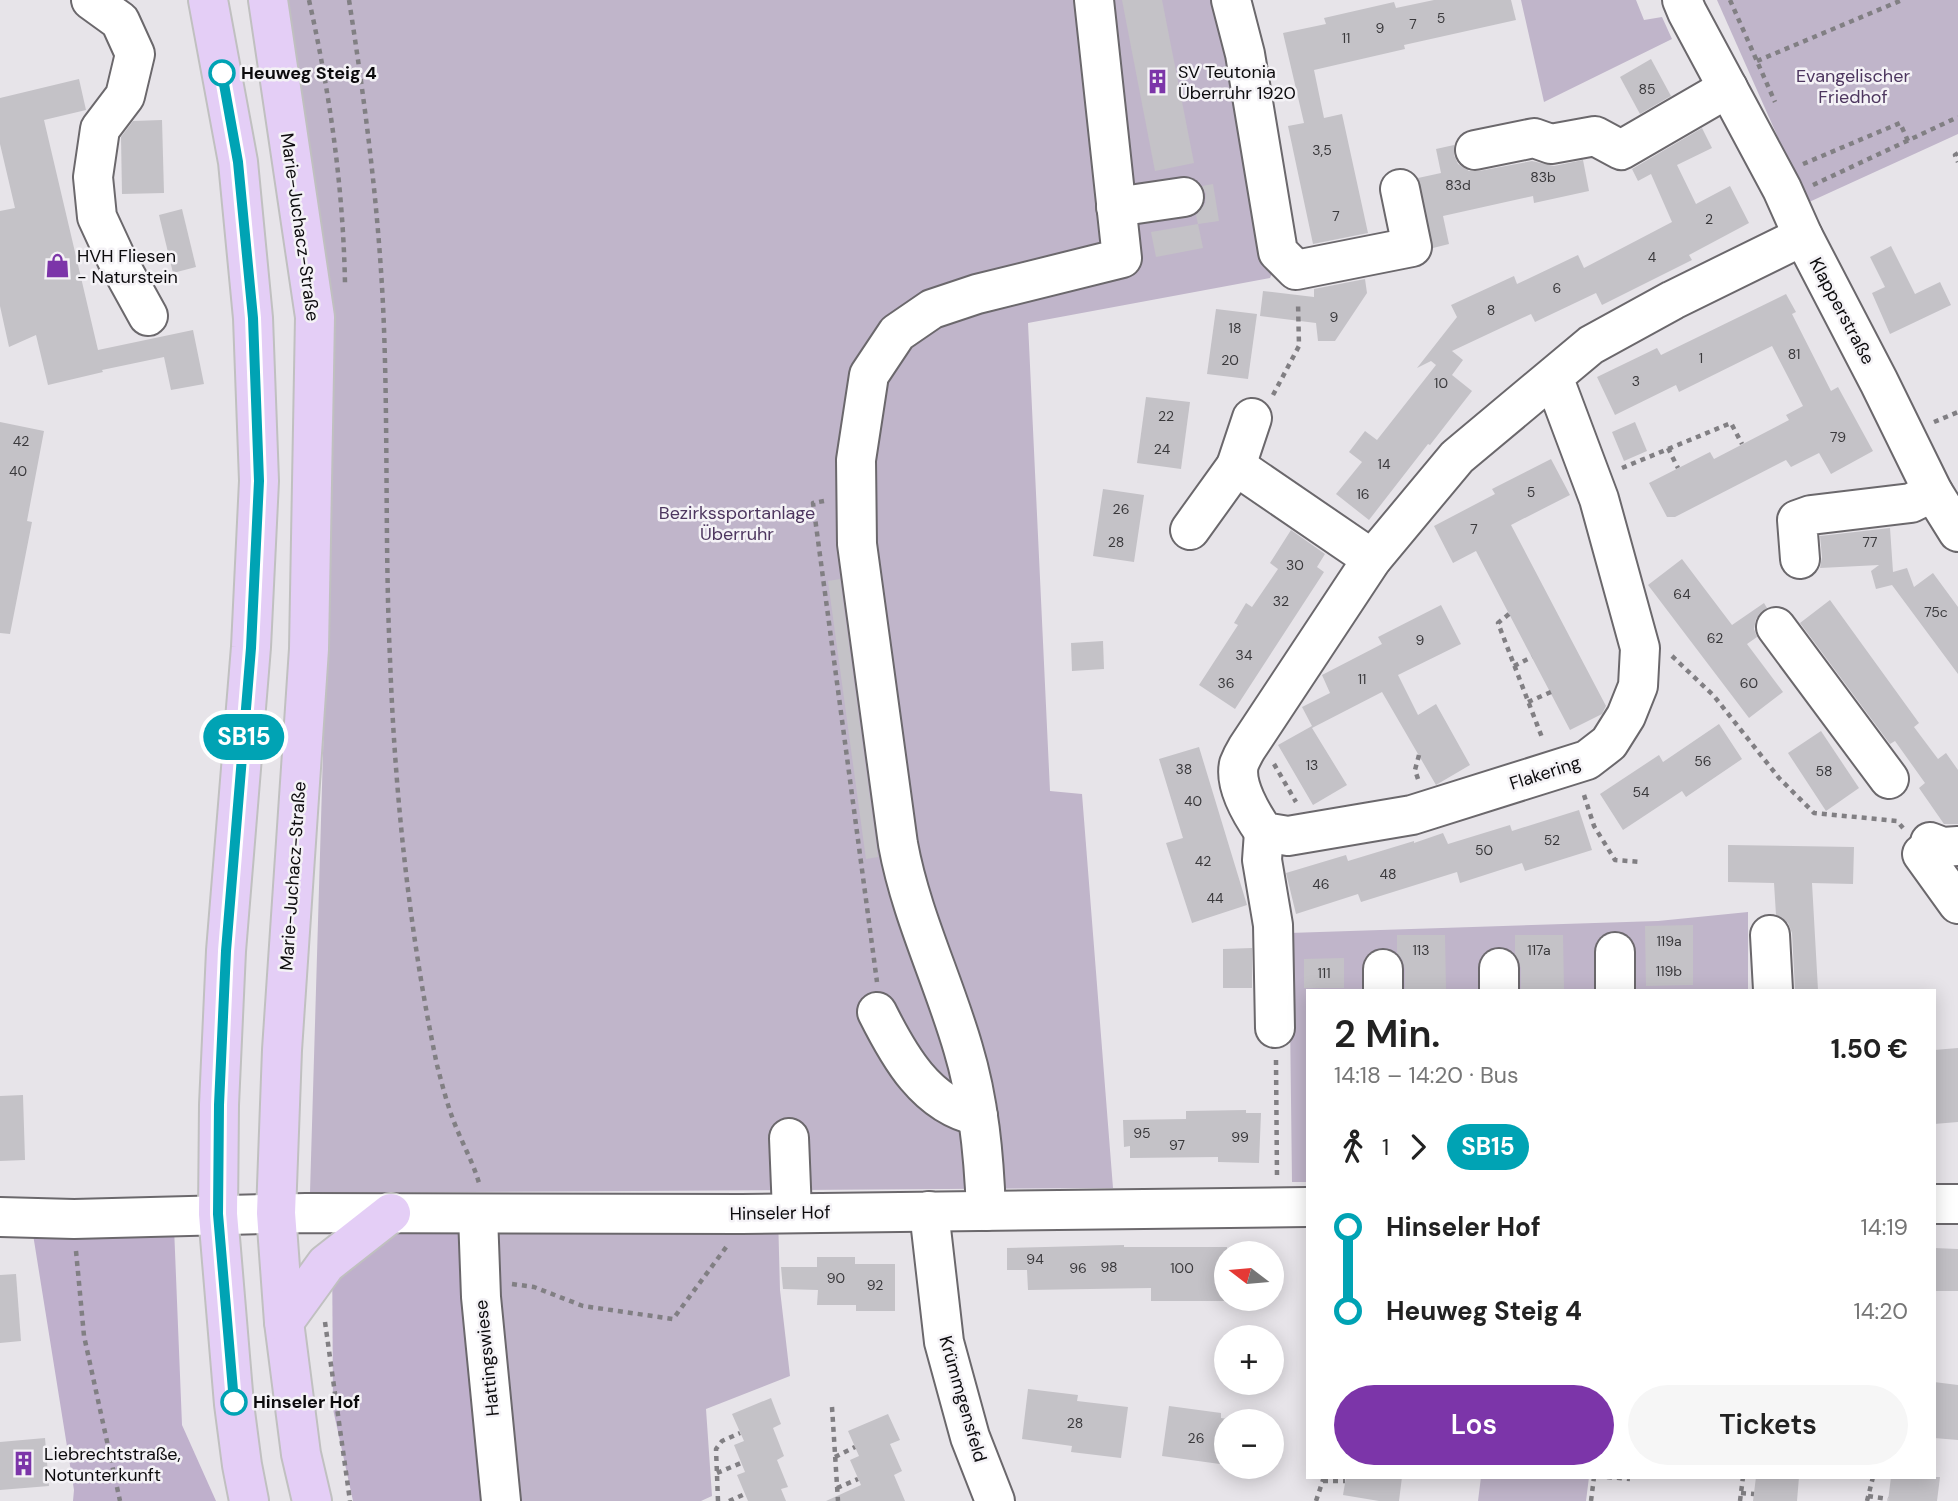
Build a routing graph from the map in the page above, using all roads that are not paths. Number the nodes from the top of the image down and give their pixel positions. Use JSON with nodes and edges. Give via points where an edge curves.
{"nodes":[{"id":1,"x":91,"y":0,"type":"edge"},
{"id":2,"x":208,"y":0,"type":"edge"},
{"id":3,"x":268,"y":0,"type":"edge"},
{"id":4,"x":1094,"y":0,"type":"edge"},
{"id":5,"x":1231,"y":0,"type":"edge"},
{"id":6,"x":1682,"y":0,"type":"edge"},
{"id":7,"x":1728,"y":88,"type":"junction"},
{"id":8,"x":1475,"y":150,"type":"dead end"},
{"id":9,"x":1400,"y":189,"type":"dead end"},
{"id":10,"x":1184,"y":197,"type":"dead end"},
{"id":11,"x":1116,"y":207,"type":"junction"},
{"id":12,"x":1803,"y":236,"type":"junction"},
{"id":13,"x":148,"y":316,"type":"dead end"},
{"id":14,"x":1554,"y":379,"type":"junction"},
{"id":15,"x":1252,"y":418,"type":"road end"},
{"id":16,"x":1236,"y":466,"type":"junction"},
{"id":17,"x":1933,"y":492,"type":"junction"},
{"id":18,"x":1190,"y":530,"type":"dead end"},
{"id":19,"x":1958,"y":532,"type":"edge"},
{"id":20,"x":1372,"y":559,"type":"junction"},
{"id":21,"x":1800,"y":559,"type":"dead end"},
{"id":22,"x":1776,"y":626,"type":"dead end"},
{"id":23,"x":1889,"y":779,"type":"dead end"},
{"id":24,"x":1264,"y":832,"type":"junction"},
{"id":25,"x":1937,"y":847,"type":"edge"},
{"id":26,"x":1956,"y":895,"type":"edge"},
{"id":27,"x":1770,"y":935,"type":"dead end"},
{"id":28,"x":1615,"y":952,"type":"dead end"},
{"id":29,"x":1615,"y":989,"type":"edge"},
{"id":30,"x":1773,"y":989,"type":"edge"},
{"id":31,"x":877,"y":1012,"type":"road end"},
{"id":32,"x":1275,"y":1027,"type":"road end"},
{"id":33,"x":978,"y":1116,"type":"junction"},
{"id":34,"x":789,"y":1138,"type":"dead end"},
{"id":35,"x":1936,"y":1204,"type":"edge"},
{"id":36,"x":1958,"y":1204,"type":"edge"},
{"id":37,"x":1306,"y":1207,"type":"edge"},
{"id":38,"x":929,"y":1211,"type":"junction"},
{"id":39,"x":986,"y":1211,"type":"junction"},
{"id":40,"x":792,"y":1212,"type":"junction"},
{"id":41,"x":276,"y":1213,"type":"junction"},
{"id":42,"x":391,"y":1213,"type":"junction"},
{"id":43,"x":218,"y":1214,"type":"junction"},
{"id":44,"x":478,"y":1215,"type":"junction"},
{"id":45,"x":0,"y":1217,"type":"edge"},
{"id":46,"x":284,"y":1322,"type":"junction"},
{"id":47,"x":250,"y":1501,"type":"edge"},
{"id":48,"x":312,"y":1501,"type":"edge"},
{"id":49,"x":501,"y":1501,"type":"edge"},
{"id":50,"x":995,"y":1501,"type":"edge"}],
"edges":[{"from":1,"to":13,"type":"street","via":[[120,20],[135,54],[125,96],[100,129],[93,177],[97,217]]},
{"from":2,"to":43,"type":"main road","via":[[239,175],[253,318],[259,481],[251,648],[226,951]]},
{"from":3,"to":41,"type":"main road","name":"Marie-Juchacz-Straße","via":[[315,317],[309,649],[282,1050]]},
{"from":4,"to":11,"type":"street"},
{"from":5,"to":9,"type":"street","via":[[1245,54],[1278,252],[1296,270],[1412,247]]},
{"from":6,"to":7,"type":"street","name":"Klapperstraße"},
{"from":7,"to":8,"type":"street","via":[[1621,150],[1595,136],[1551,144],[1534,138]]},
{"from":7,"to":12,"type":"street","name":"Klapperstraße"},
{"from":10,"to":11,"type":"street"},
{"from":11,"to":33,"type":"street","via":[[1122,258],[932,309],[897,333],[869,375],[859,430],[857,544],[898,844],[907,888],[962,1046]]},
{"from":12,"to":14,"type":"street","via":[[1591,345]]},
{"from":12,"to":17,"type":"street","name":"Klapperstraße"},
{"from":14,"to":20,"type":"street","via":[[1457,457]]},
{"from":14,"to":24,"type":"street","name":"Flakering","via":[[1592,481],[1640,648],[1638,686],[1609,743],[1587,760],[1412,815],[1288,836]]},
{"from":15,"to":16,"type":"street"},
{"from":16,"to":18,"type":"street"},
{"from":16,"to":20,"type":"street"},
{"from":17,"to":19,"type":"street","name":"Klapperstraße"},
{"from":17,"to":21,"type":"street","via":[[1911,503],[1797,520]]},
{"from":20,"to":24,"type":"street","via":[[1239,764],[1240,781]]},
{"from":22,"to":23,"type":"street"},
{"from":24,"to":32,"type":"street","via":[[1262,860],[1273,925]]},
{"from":25,"to":26,"type":"street"},
{"from":27,"to":30,"type":"street"},
{"from":28,"to":29,"type":"street"},
{"from":31,"to":33,"type":"street","via":[[896,1050],[918,1079],[945,1104]]},
{"from":33,"to":39,"type":"street"},
{"from":34,"to":40,"type":"street"},
{"from":35,"to":36,"type":"street"},
{"from":37,"to":39,"type":"street","name":"Hinseler Hof"},
{"from":38,"to":39,"type":"street","name":"Hinseler Hof"},
{"from":38,"to":40,"type":"street","name":"Hinseler Hof"},
{"from":38,"to":50,"type":"street","name":"Krümmgensfeld","via":[[944,1342]]},
{"from":40,"to":44,"type":"street","name":"Hinseler Hof"},
{"from":41,"to":42,"type":"street","name":"Hinseler Hof"},
{"from":41,"to":43,"type":"street","name":"Hinseler Hof"},
{"from":41,"to":46,"type":"main road","name":"Marie-Juchacz-Straße"},
{"from":42,"to":44,"type":"street","name":"Hinseler Hof"},
{"from":42,"to":46,"type":"main road","via":[[326,1264]]},
{"from":43,"to":45,"type":"street","name":"Hinseler Hof"},
{"from":43,"to":47,"type":"main road","via":[[234,1404]]},
{"from":44,"to":49,"type":"street","name":"Hattingswiese","via":[[481,1297]]},
{"from":46,"to":48,"type":"main road","name":"Marie-Juchacz-Straße","via":[[301,1454]]}]}
